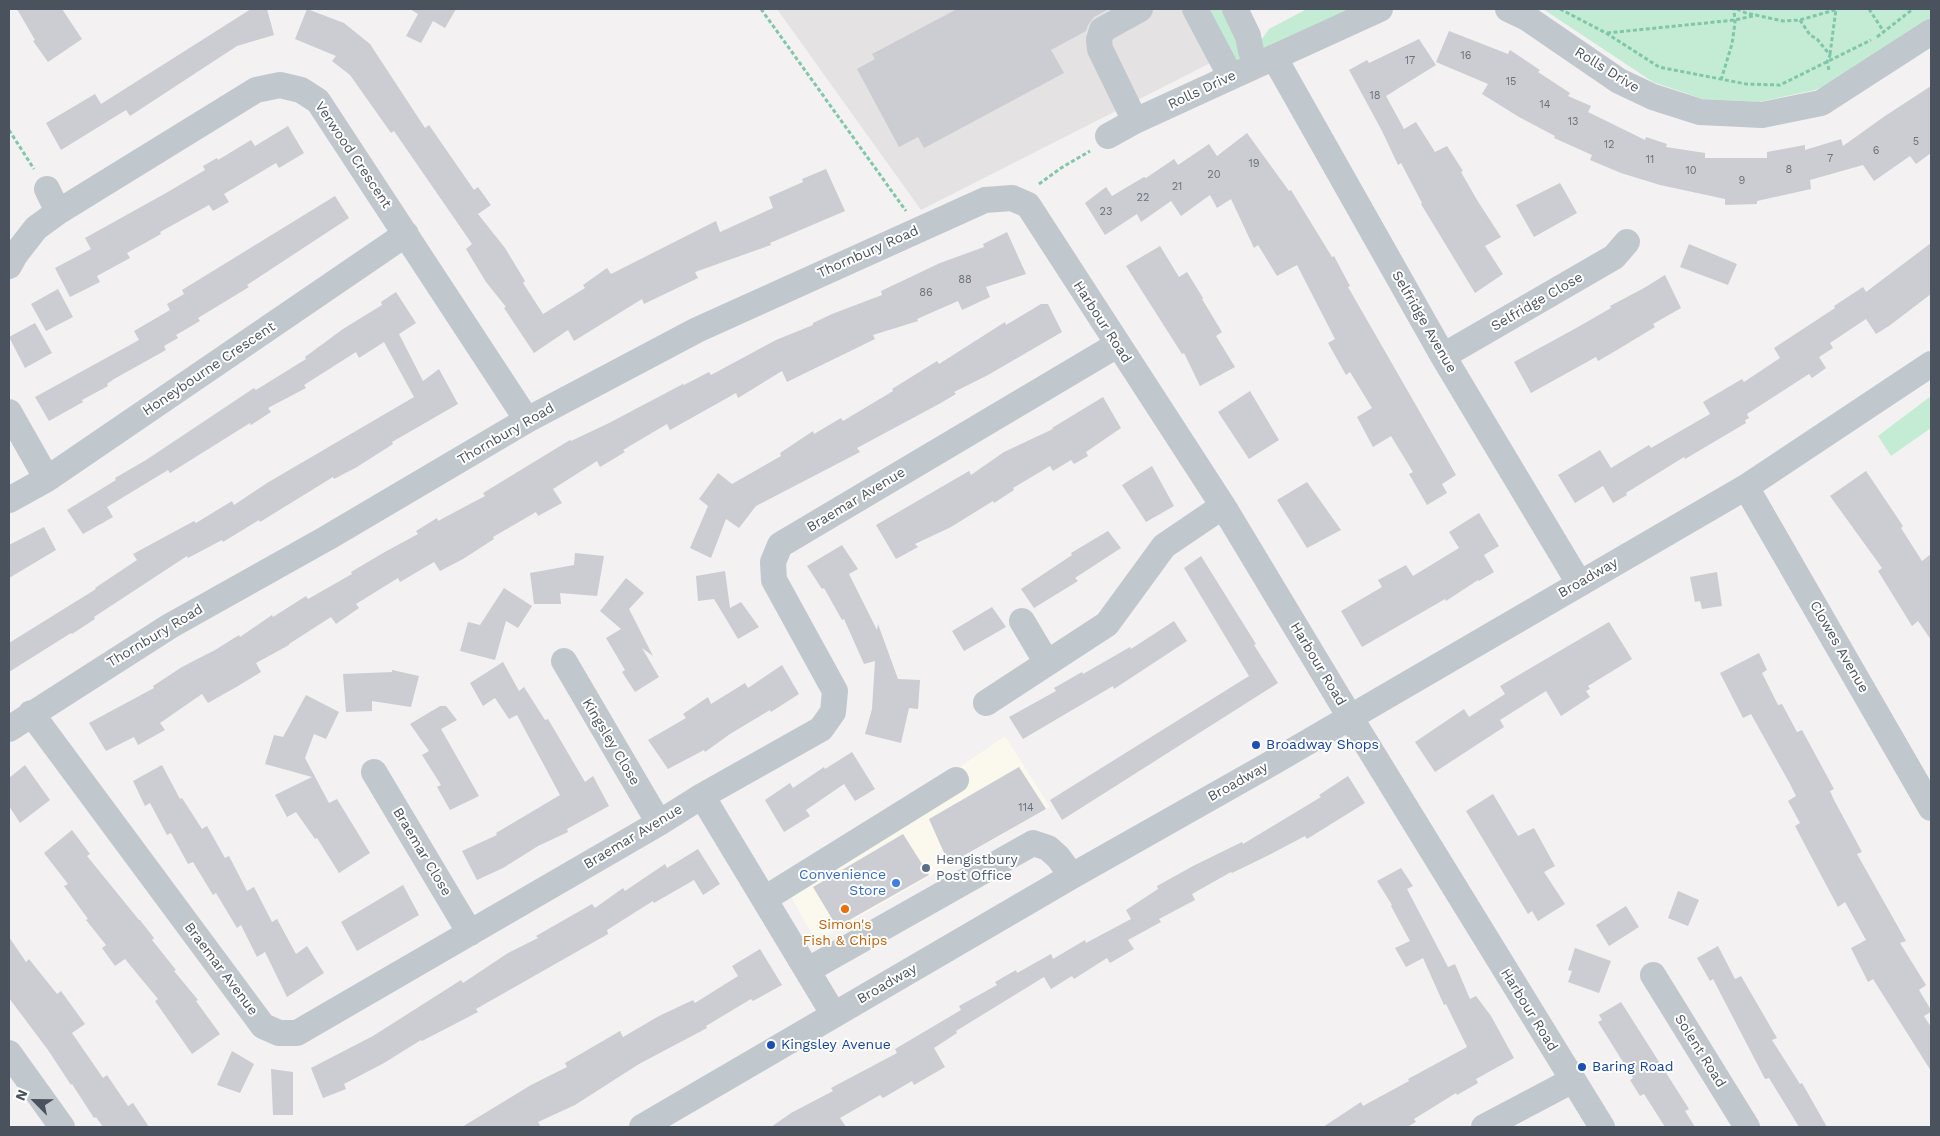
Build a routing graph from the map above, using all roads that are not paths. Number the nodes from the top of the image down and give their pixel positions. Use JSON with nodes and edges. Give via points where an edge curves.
{"nodes":[{"id":1,"x":1140,"y":9,"type":"edge"},
{"id":2,"x":1195,"y":9,"type":"edge"},
{"id":3,"x":1235,"y":9,"type":"edge"},
{"id":4,"x":1380,"y":9,"type":"edge"},
{"id":5,"x":1508,"y":9,"type":"edge"},
{"id":6,"x":1931,"y":32,"type":"edge"},
{"id":7,"x":1266,"y":61,"type":"junction"},
{"id":8,"x":1231,"y":76,"type":"junction"},
{"id":9,"x":1135,"y":121,"type":"junction"},
{"id":10,"x":1108,"y":136,"type":"road end"},
{"id":11,"x":1028,"y":205,"type":"joint"},
{"id":12,"x":406,"y":234,"type":"junction"},
{"id":13,"x":1627,"y":242,"type":"dead end"},
{"id":14,"x":9,"y":266,"type":"edge"},
{"id":15,"x":1117,"y":346,"type":"junction"},
{"id":16,"x":1443,"y":356,"type":"junction"},
{"id":17,"x":1931,"y":364,"type":"edge"},
{"id":18,"x":9,"y":412,"type":"edge"},
{"id":19,"x":527,"y":420,"type":"junction"},
{"id":20,"x":47,"y":479,"type":"junction"},
{"id":21,"x":1746,"y":487,"type":"junction"},
{"id":22,"x":9,"y":500,"type":"edge"},
{"id":23,"x":1223,"y":506,"type":"junction"},
{"id":24,"x":1579,"y":583,"type":"junction"},
{"id":25,"x":1022,"y":621,"type":"dead end"},
{"id":26,"x":564,"y":662,"type":"dead end"},
{"id":27,"x":1047,"y":663,"type":"junction"},
{"id":28,"x":986,"y":703,"type":"dead end"},
{"id":29,"x":31,"y":713,"type":"junction"},
{"id":30,"x":1350,"y":717,"type":"junction"},
{"id":31,"x":9,"y":729,"type":"edge"},
{"id":32,"x":374,"y":772,"type":"dead end"},
{"id":33,"x":956,"y":780,"type":"dead end"},
{"id":34,"x":702,"y":796,"type":"junction"},
{"id":35,"x":1931,"y":808,"type":"edge"},
{"id":36,"x":659,"y":823,"type":"junction"},
{"id":37,"x":1072,"y":876,"type":"junction"},
{"id":38,"x":766,"y":898,"type":"junction"},
{"id":39,"x":470,"y":933,"type":"junction"},
{"id":40,"x":808,"y":970,"type":"junction"},
{"id":41,"x":1653,"y":974,"type":"dead end"},
{"id":42,"x":834,"y":1015,"type":"junction"},
{"id":43,"x":9,"y":1054,"type":"edge"},
{"id":44,"x":1573,"y":1080,"type":"junction"},
{"id":45,"x":62,"y":1127,"type":"edge"},
{"id":46,"x":642,"y":1127,"type":"edge"},
{"id":47,"x":1484,"y":1127,"type":"edge"},
{"id":48,"x":1602,"y":1127,"type":"edge"},
{"id":49,"x":1747,"y":1127,"type":"edge"}],
"edges":[{"from":1,"to":9,"type":"street","via":[[1102,30],[1098,40]]},
{"from":2,"to":8,"type":"street"},
{"from":3,"to":7,"type":"street","name":"Selfridge Avenue","via":[[1248,36],[1250,51]]},
{"from":4,"to":7,"type":"street","name":"Rolls Drive"},
{"from":5,"to":6,"type":"street","name":"Rolls Drive","via":[[1527,18],[1619,81],[1653,97],[1700,112],[1762,115],[1821,103]]},
{"from":7,"to":8,"type":"street","name":"Rolls Drive"},
{"from":7,"to":16,"type":"street","name":"Selfridge Avenue"},
{"from":8,"to":9,"type":"street","name":"Rolls Drive"},
{"from":9,"to":10,"type":"street","name":"Rolls Drive"},
{"from":11,"to":15,"type":"street","name":"Harbour Road"},
{"from":11,"to":19,"type":"street","name":"Thornbury Road","via":[[1012,198],[985,200],[697,330]]},
{"from":12,"to":14,"type":"street","name":"Verwood Crescent","via":[[318,100],[301,90],[280,85],[256,90],[52,200]]},
{"from":12,"to":19,"type":"street","name":"Verwood Crescent"},
{"from":12,"to":20,"type":"street","name":"Honeybourne Crescent"},
{"from":13,"to":16,"type":"street","name":"Selfridge Close","via":[[1614,257]]},
{"from":15,"to":23,"type":"street","name":"Harbour Road"},
{"from":15,"to":34,"type":"street","name":"Braemar Avenue","via":[[780,545],[773,562],[774,580],[835,691],[833,712],[821,729]]},
{"from":16,"to":24,"type":"street","name":"Selfridge Avenue"},
{"from":17,"to":21,"type":"street","name":"Broadway"},
{"from":18,"to":20,"type":"street"},
{"from":19,"to":29,"type":"street","name":"Thornbury Road","via":[[328,538],[170,626]]},
{"from":20,"to":22,"type":"street","name":"Honeybourne Crescent"},
{"from":21,"to":24,"type":"street","name":"Broadway"},
{"from":21,"to":35,"type":"street","name":"Clowes Avenue"},
{"from":23,"to":27,"type":"street","via":[[1164,546],[1107,624]]},
{"from":23,"to":30,"type":"street","name":"Harbour Road"},
{"from":24,"to":30,"type":"street","name":"Broadway"},
{"from":25,"to":27,"type":"street"},
{"from":26,"to":36,"type":"street","name":"Kingsley Close"},
{"from":27,"to":28,"type":"street"},
{"from":29,"to":31,"type":"street","name":"Thornbury Road"},
{"from":29,"to":39,"type":"street","name":"Braemar Avenue","via":[[263,1026],[279,1032],[297,1033]]},
{"from":30,"to":37,"type":"street","name":"Broadway"},
{"from":30,"to":44,"type":"street","name":"Harbour Road"},
{"from":32,"to":39,"type":"street","name":"Braemar Close"},
{"from":33,"to":38,"type":"street"},
{"from":34,"to":36,"type":"street","name":"Braemar Avenue"},
{"from":34,"to":38,"type":"street"},
{"from":36,"to":39,"type":"street","name":"Braemar Avenue"},
{"from":37,"to":40,"type":"street","via":[[1048,848],[1033,843]]},
{"from":37,"to":42,"type":"street","name":"Broadway"},
{"from":38,"to":40,"type":"street"},
{"from":40,"to":42,"type":"street"},
{"from":41,"to":49,"type":"street","name":"Solent Road"},
{"from":42,"to":46,"type":"street","name":"Broadway"},
{"from":43,"to":45,"type":"street"},
{"from":44,"to":47,"type":"street"},
{"from":44,"to":48,"type":"street","name":"Harbour Road"}]}
